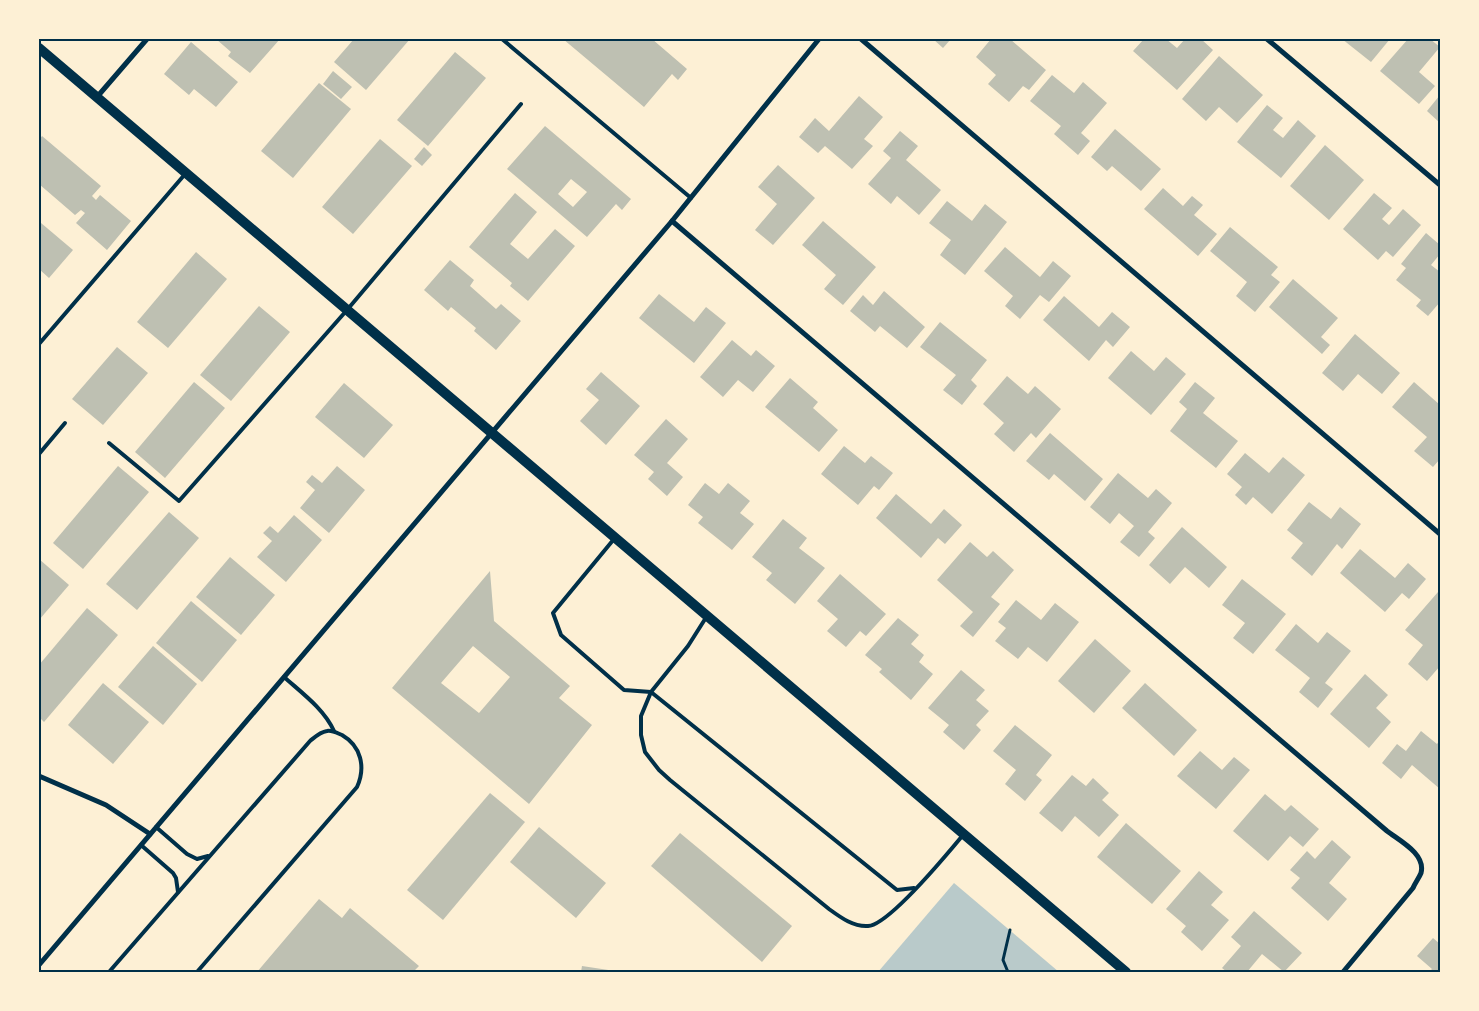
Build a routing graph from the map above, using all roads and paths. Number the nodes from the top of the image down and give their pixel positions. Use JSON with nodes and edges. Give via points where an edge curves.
{"nodes":[{"id":1,"x":147,"y":39,"type":"edge"},
{"id":2,"x":502,"y":39,"type":"edge"},
{"id":3,"x":819,"y":39,"type":"edge"},
{"id":4,"x":862,"y":39,"type":"edge"},
{"id":5,"x":1268,"y":39,"type":"edge"},
{"id":6,"x":39,"y":48,"type":"edge"},
{"id":7,"x":97,"y":98,"type":"junction"},
{"id":8,"x":520,"y":104,"type":"dead end"},
{"id":9,"x":186,"y":174,"type":"junction"},
{"id":10,"x":1440,"y":185,"type":"edge"},
{"id":11,"x":691,"y":198,"type":"junction"},
{"id":12,"x":672,"y":221,"type":"junction"},
{"id":13,"x":347,"y":310,"type":"junction"},
{"id":14,"x":39,"y":344,"type":"edge"},
{"id":15,"x":65,"y":423,"type":"dead end"},
{"id":16,"x":491,"y":432,"type":"junction"},
{"id":17,"x":109,"y":443,"type":"dead end"},
{"id":18,"x":39,"y":454,"type":"edge"},
{"id":19,"x":1440,"y":534,"type":"edge"},
{"id":20,"x":615,"y":538,"type":"junction"},
{"id":21,"x":707,"y":616,"type":"junction"},
{"id":22,"x":284,"y":677,"type":"junction"},
{"id":23,"x":651,"y":692,"type":"junction"},
{"id":24,"x":334,"y":732,"type":"junction"},
{"id":25,"x":39,"y":776,"type":"edge"},
{"id":26,"x":156,"y":827,"type":"junction"},
{"id":27,"x":150,"y":834,"type":"junction"},
{"id":28,"x":963,"y":834,"type":"junction"},
{"id":29,"x":141,"y":845,"type":"junction"},
{"id":30,"x":211,"y":855,"type":"junction"},
{"id":31,"x":915,"y":888,"type":"junction"},
{"id":32,"x":178,"y":892,"type":"junction"},
{"id":33,"x":1010,"y":930,"type":"dead end"},
{"id":34,"x":39,"y":964,"type":"edge"},
{"id":35,"x":108,"y":972,"type":"edge"},
{"id":36,"x":197,"y":972,"type":"edge"},
{"id":37,"x":1008,"y":972,"type":"edge"},
{"id":38,"x":1126,"y":972,"type":"edge"},
{"id":39,"x":1343,"y":972,"type":"edge"}],
"edges":[{"from":1,"to":7,"type":"street"},
{"from":2,"to":11,"type":"lane"},
{"from":3,"to":11,"type":"street"},
{"from":4,"to":19,"type":"street"},
{"from":5,"to":10,"type":"street"},
{"from":6,"to":7,"type":"main road"},
{"from":7,"to":9,"type":"main road"},
{"from":8,"to":13,"type":"lane"},
{"from":9,"to":13,"type":"main road"},
{"from":9,"to":14,"type":"lane"},
{"from":11,"to":12,"type":"street"},
{"from":12,"to":16,"type":"street"},
{"from":12,"to":39,"type":"street","via":[[1415,853],[1421,862],[1421,873],[1413,888]]},
{"from":13,"to":16,"type":"main road"},
{"from":13,"to":17,"type":"lane","via":[[179,501]]},
{"from":15,"to":18,"type":"lane"},
{"from":16,"to":20,"type":"main road"},
{"from":16,"to":22,"type":"street"},
{"from":20,"to":21,"type":"main road"},
{"from":20,"to":23,"type":"lane","via":[[553,614],[561,635],[624,690]]},
{"from":21,"to":23,"type":"lane"},
{"from":21,"to":28,"type":"main road"},
{"from":22,"to":24,"type":"lane","via":[[321,711]]},
{"from":22,"to":26,"type":"street"},
{"from":23,"to":31,"type":"lane","via":[[897,890]]},
{"from":23,"to":31,"type":"lane","via":[[641,716],[642,735],[646,752],[659,770],[829,909],[843,919],[869,926],[889,914]]},
{"from":24,"to":30,"type":"lane","via":[[327,731],[310,741]]},
{"from":24,"to":36,"type":"lane","via":[[344,736],[359,751],[362,772],[357,787]]},
{"from":25,"to":27,"type":"street","via":[[106,805]]},
{"from":26,"to":27,"type":"street"},
{"from":26,"to":30,"type":"lane","via":[[187,854],[197,859]]},
{"from":27,"to":29,"type":"street"},
{"from":28,"to":31,"type":"lane","via":[[930,875]]},
{"from":28,"to":38,"type":"main road"},
{"from":29,"to":32,"type":"lane","via":[[176,878]]},
{"from":29,"to":34,"type":"street"},
{"from":30,"to":32,"type":"lane"},
{"from":32,"to":35,"type":"lane"},
{"from":33,"to":37,"type":"path","via":[[1003,960]]}]}
